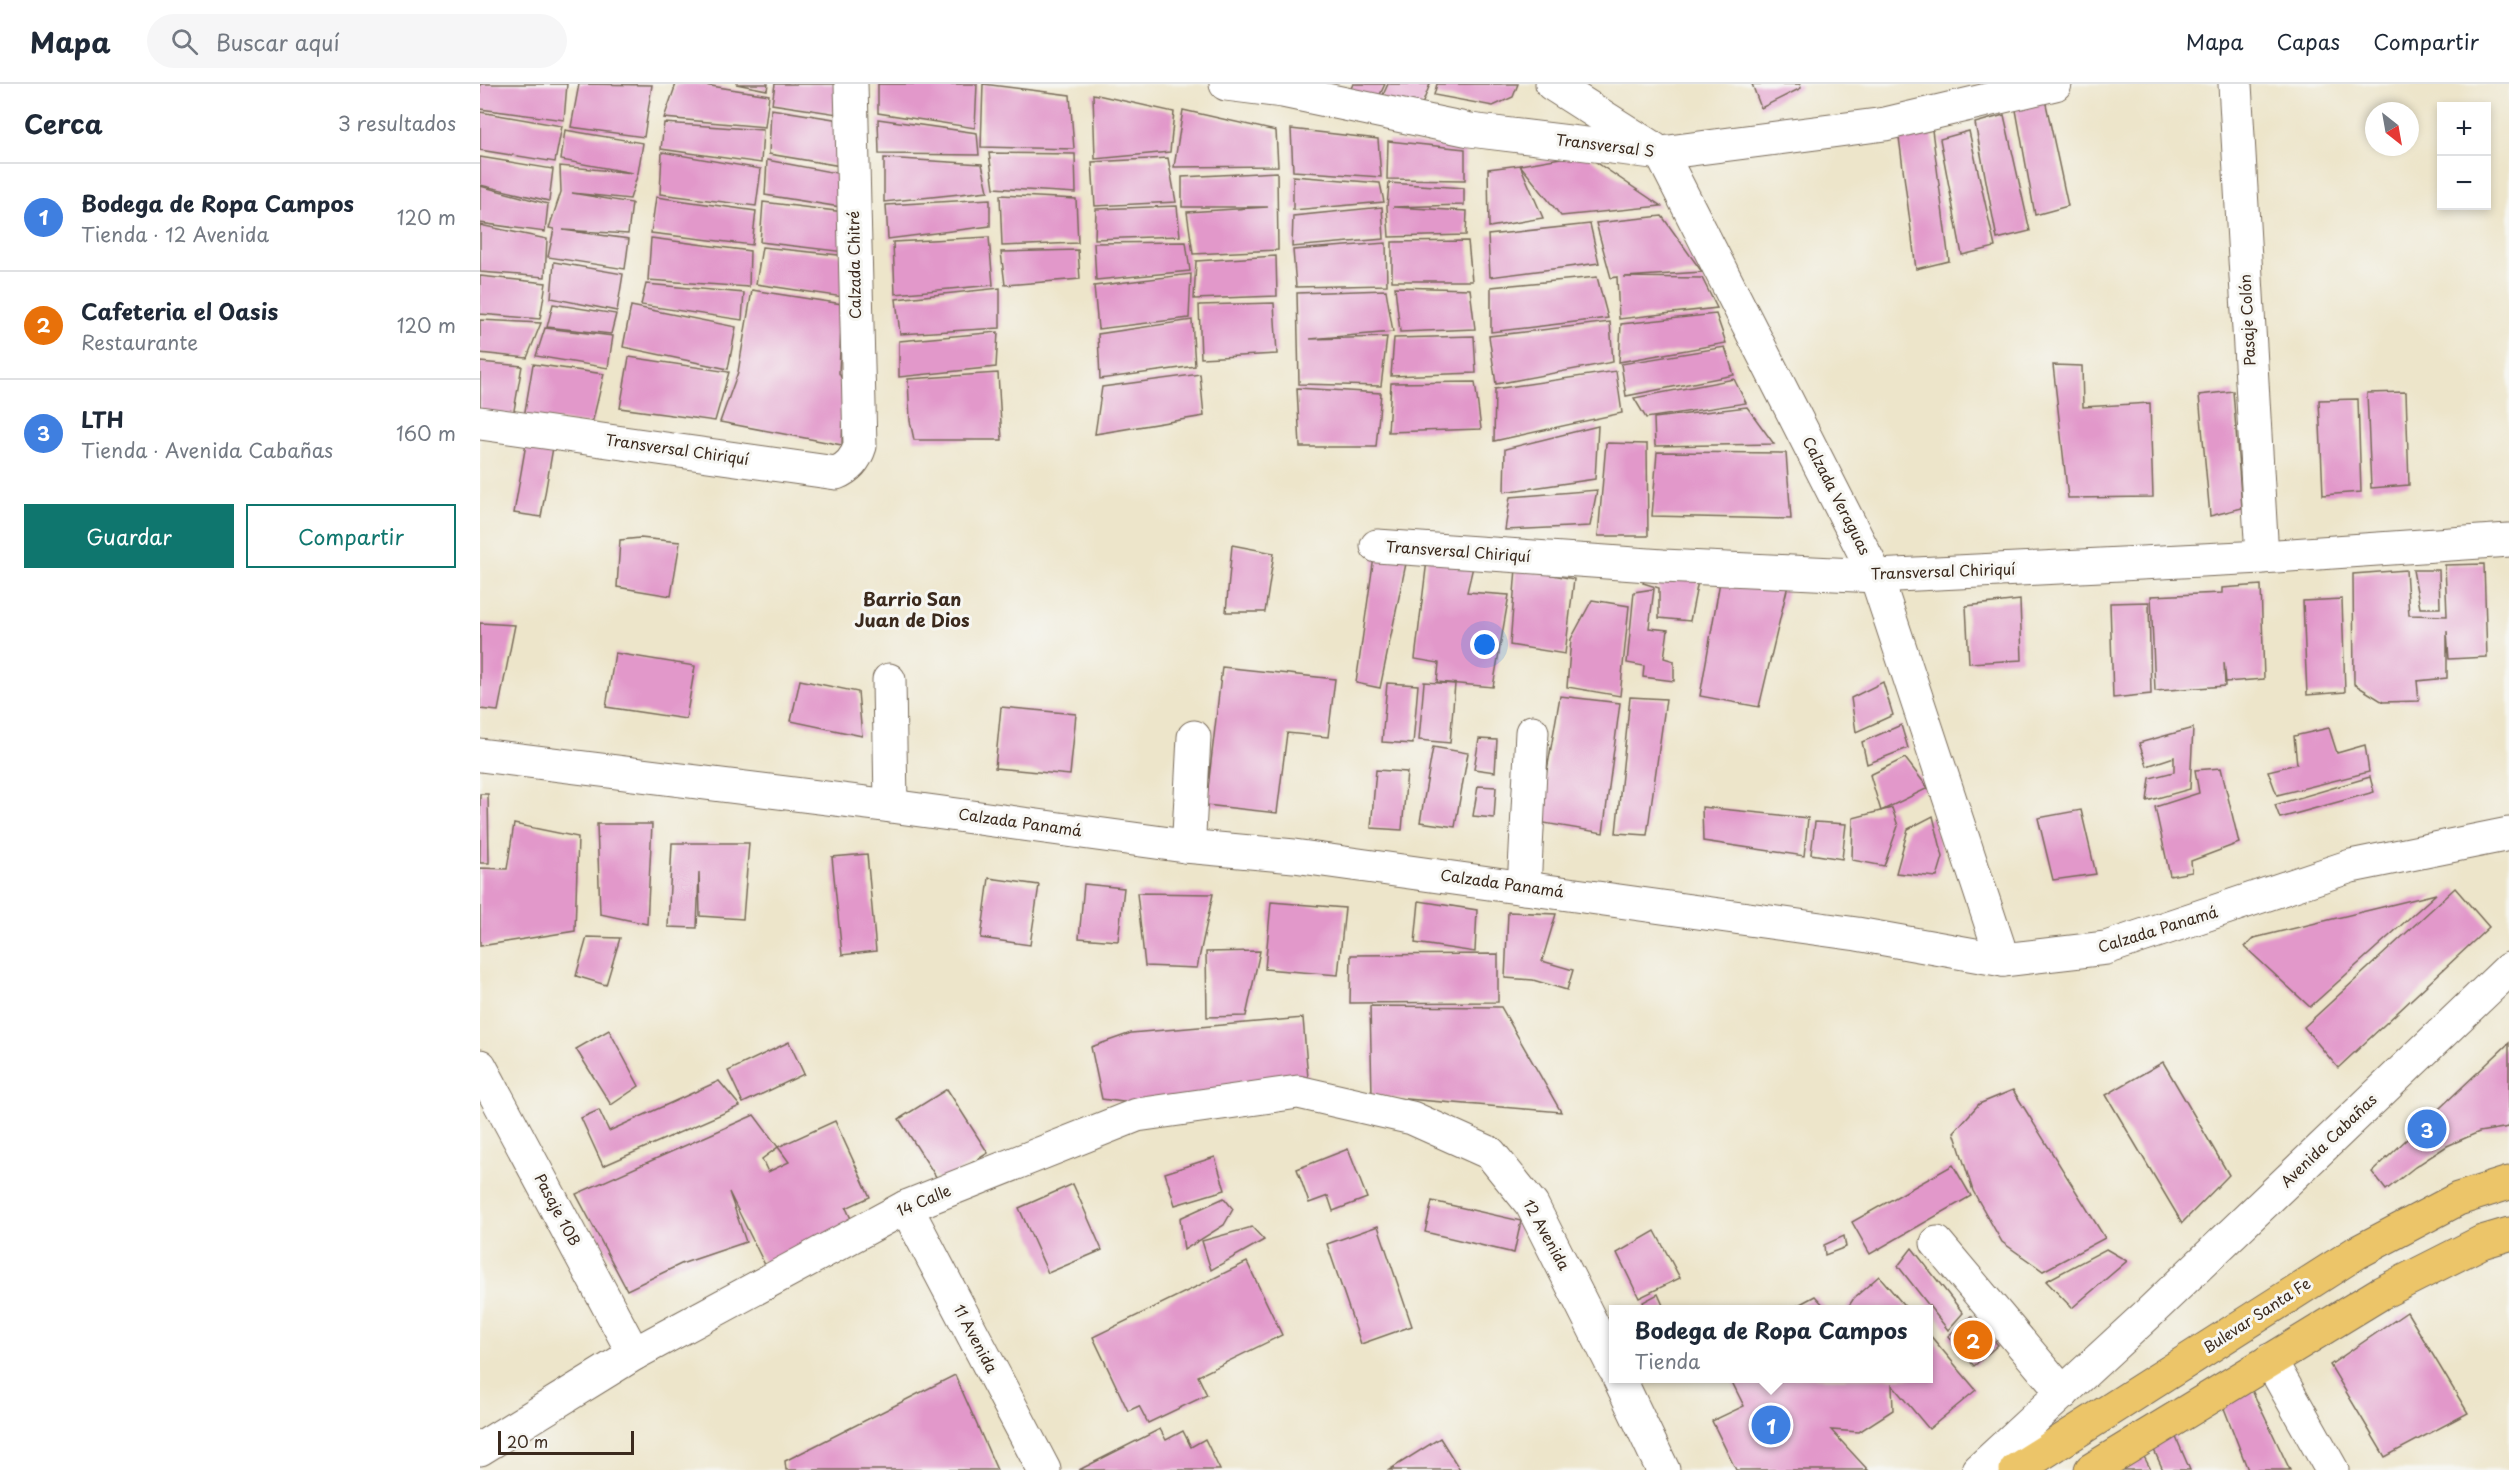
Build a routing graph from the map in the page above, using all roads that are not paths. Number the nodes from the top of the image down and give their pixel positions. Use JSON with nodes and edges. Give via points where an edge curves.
{"nodes":[{"id":1,"x":851,"y":84,"type":"edge"},
{"id":2,"x":1226,"y":84,"type":"edge"},
{"id":3,"x":1552,"y":84,"type":"edge"},
{"id":4,"x":2055,"y":84,"type":"edge"},
{"id":5,"x":2235,"y":84,"type":"edge"},
{"id":6,"x":1661,"y":153,"type":"junction"},
{"id":7,"x":480,"y":423,"type":"edge"},
{"id":8,"x":860,"y":446,"type":"joint"},
{"id":9,"x":2509,"y":540,"type":"edge"},
{"id":10,"x":1377,"y":546,"type":"dead end"},
{"id":11,"x":2262,"y":557,"type":"junction"},
{"id":12,"x":1876,"y":576,"type":"junction"},
{"id":13,"x":889,"y":680,"type":"dead end"},
{"id":14,"x":1532,"y":732,"type":"dead end"},
{"id":15,"x":1194,"y":737,"type":"dead end"},
{"id":16,"x":480,"y":756,"type":"edge"},
{"id":17,"x":891,"y":806,"type":"junction"},
{"id":18,"x":2509,"y":834,"type":"edge"},
{"id":19,"x":1185,"y":846,"type":"junction"},
{"id":20,"x":1524,"y":888,"type":"junction"},
{"id":21,"x":2003,"y":960,"type":"junction"},
{"id":22,"x":2509,"y":969,"type":"edge"},
{"id":23,"x":480,"y":1066,"type":"edge"},
{"id":24,"x":1412,"y":1118,"type":"joint"},
{"id":25,"x":2509,"y":1183,"type":"edge"},
{"id":26,"x":906,"y":1207,"type":"junction"},
{"id":27,"x":2509,"y":1234,"type":"edge"},
{"id":28,"x":1937,"y":1243,"type":"dead end"},
{"id":29,"x":2149,"y":1313,"type":"junction"},
{"id":30,"x":634,"y":1354,"type":"junction"},
{"id":31,"x":1609,"y":1358,"type":"edge"},
{"id":32,"x":2270,"y":1360,"type":"junction"},
{"id":33,"x":1621,"y":1383,"type":"edge"},
{"id":34,"x":2063,"y":1393,"type":"junction"},
{"id":35,"x":480,"y":1449,"type":"edge"},
{"id":36,"x":2021,"y":1468,"type":"edge"},
{"id":37,"x":1044,"y":1470,"type":"edge"},
{"id":38,"x":1663,"y":1470,"type":"edge"},
{"id":39,"x":1979,"y":1470,"type":"edge"},
{"id":40,"x":2091,"y":1470,"type":"edge"},
{"id":41,"x":2332,"y":1470,"type":"edge"}],
"edges":[{"from":1,"to":8,"type":"street","name":"Calzada Chitré"},
{"from":2,"to":6,"type":"street","name":"Transversal S","via":[[1283,91],[1470,130]]},
{"from":3,"to":6,"type":"street"},
{"from":4,"to":6,"type":"street","name":"Transversal S","via":[[1885,124]]},
{"from":5,"to":11,"type":"street","name":"Pasaje Colón"},
{"from":6,"to":12,"type":"street","name":"Calzada Veraguas"},
{"from":7,"to":8,"type":"street","name":"Transversal Chiriquí","via":[[836,473],[851,463]]},
{"from":9,"to":11,"type":"street","name":"Transversal Chiriquí"},
{"from":10,"to":12,"type":"street","name":"Transversal Chiriquí"},
{"from":11,"to":12,"type":"street","name":"Transversal Chiriquí"},
{"from":12,"to":21,"type":"street","name":"Calzada Veraguas"},
{"from":13,"to":17,"type":"street"},
{"from":14,"to":20,"type":"street"},
{"from":15,"to":19,"type":"street"},
{"from":16,"to":17,"type":"street","name":"Calzada Panamá"},
{"from":17,"to":19,"type":"street","name":"Calzada Panamá"},
{"from":18,"to":21,"type":"street","name":"Calzada Panamá","via":[[2351,866],[2106,948]]},
{"from":19,"to":20,"type":"street","name":"Calzada Panamá","via":[[1294,856]]},
{"from":20,"to":21,"type":"street","name":"Calzada Panamá","via":[[1857,933]]},
{"from":22,"to":29,"type":"street","name":"Avenida Cabañas"},
{"from":23,"to":30,"type":"street","name":"Pasaje 10B"},
{"from":24,"to":26,"type":"street","name":"14 Calle","via":[[1298,1092],[1137,1115]]},
{"from":24,"to":31,"type":"street","name":"12 Avenida","via":[[1490,1153],[1532,1205]]},
{"from":25,"to":36,"type":"main road","name":"Bulevar Santa Fe","via":[[2458,1199],[2356,1253]]},
{"from":26,"to":30,"type":"street","name":"14 Calle"},
{"from":26,"to":37,"type":"street","name":"11 Avenida"},
{"from":27,"to":32,"type":"main road","via":[[2482,1242],[2381,1293]]},
{"from":28,"to":34,"type":"street"},
{"from":29,"to":34,"type":"street","name":"Avenida Cabañas"},
{"from":29,"to":36,"type":"street","name":"Avenida Cabañas"},
{"from":30,"to":35,"type":"street","name":"14 Calle"},
{"from":32,"to":40,"type":"main road"},
{"from":32,"to":41,"type":"street"},
{"from":33,"to":38,"type":"street"},
{"from":34,"to":39,"type":"street","name":"Avenida Cabañas"}]}
